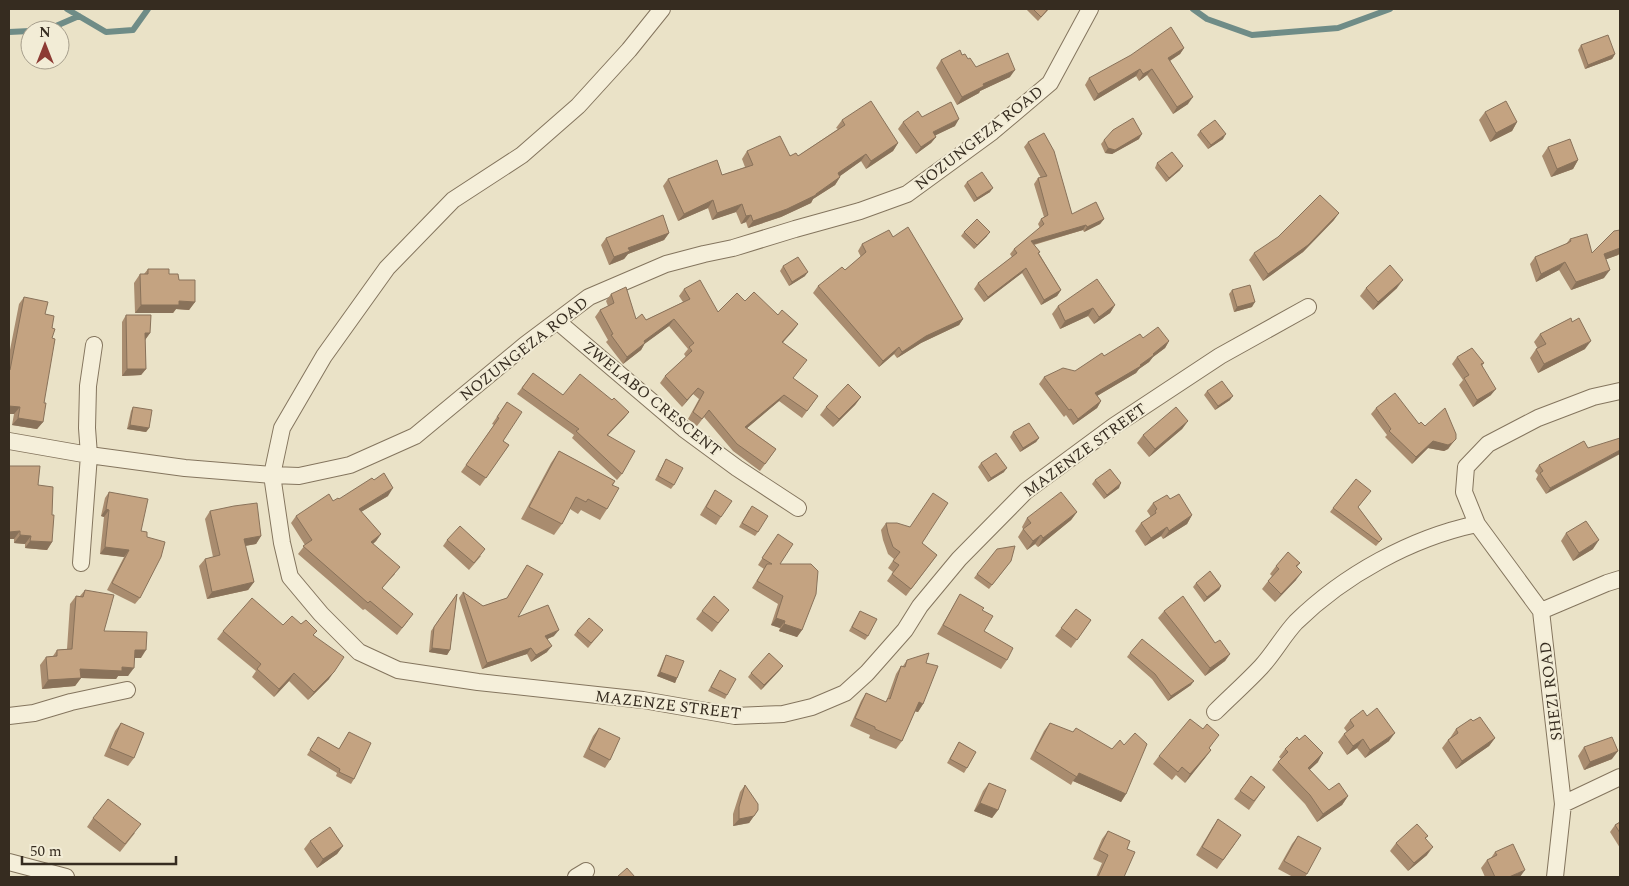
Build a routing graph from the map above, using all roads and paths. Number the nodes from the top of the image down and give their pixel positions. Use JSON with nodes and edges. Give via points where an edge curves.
{"nodes":[{"id":1,"x":662,"y":9,"type":"edge"},
{"id":2,"x":1090,"y":10,"type":"edge"},
{"id":3,"x":1308,"y":306,"type":"dead end"},
{"id":4,"x":557,"y":321,"type":"junction"},
{"id":5,"x":94,"y":346,"type":"dead end"},
{"id":6,"x":1620,"y":391,"type":"edge"},
{"id":7,"x":9,"y":441,"type":"edge"},
{"id":8,"x":90,"y":455,"type":"junction"},
{"id":9,"x":272,"y":475,"type":"junction"},
{"id":10,"x":798,"y":508,"type":"dead end"},
{"id":11,"x":1477,"y":524,"type":"junction"},
{"id":12,"x":81,"y":563,"type":"dead end"},
{"id":13,"x":1620,"y":579,"type":"edge"},
{"id":14,"x":1541,"y":611,"type":"junction"},
{"id":15,"x":127,"y":690,"type":"dead end"},
{"id":16,"x":1215,"y":712,"type":"dead end"},
{"id":17,"x":9,"y":716,"type":"edge"},
{"id":18,"x":1620,"y":777,"type":"edge"},
{"id":19,"x":1563,"y":804,"type":"junction"},
{"id":20,"x":9,"y":862,"type":"edge"},
{"id":21,"x":66,"y":877,"type":"edge"},
{"id":22,"x":1555,"y":877,"type":"edge"}],
"edges":[{"from":1,"to":9,"type":"street","via":[[578,106],[522,155],[452,200],[387,268],[324,356],[282,428]]},
{"from":2,"to":4,"type":"street","name":"NOZUNGEZA ROAD","via":[[1050,83],[992,132],[907,194],[860,211],[666,264],[588,297]]},
{"from":3,"to":9,"type":"street","name":"MAZENZE STREET","via":[[1220,356],[1114,426],[1026,491],[959,559],[920,606],[905,630],[867,673],[845,693],[812,707],[783,714],[735,716],[643,700],[478,682],[398,670],[359,652],[290,577]]},
{"from":4,"to":9,"type":"street","name":"NOZUNGEZA ROAD","via":[[415,436],[350,465],[299,476]]},
{"from":4,"to":10,"type":"street","name":"ZWELABO CRESCENT","via":[[684,430]]},
{"from":5,"to":8,"type":"street","via":[[88,386]]},
{"from":6,"to":11,"type":"street","via":[[1593,397],[1538,418],[1488,444],[1466,467],[1464,492]]},
{"from":7,"to":8,"type":"street","name":"NOZUNGEZA ROAD"},
{"from":8,"to":9,"type":"street","name":"NOZUNGEZA ROAD","via":[[185,468]]},
{"from":8,"to":12,"type":"street"},
{"from":11,"to":14,"type":"street","name":"SHEZI ROAD"},
{"from":11,"to":16,"type":"street","via":[[1405,546],[1338,587],[1296,623],[1262,666]]},
{"from":13,"to":14,"type":"street"},
{"from":14,"to":19,"type":"street","name":"SHEZI ROAD"},
{"from":15,"to":17,"type":"street"},
{"from":18,"to":19,"type":"street"},
{"from":19,"to":22,"type":"street","name":"SHEZI ROAD"},
{"from":20,"to":21,"type":"street"}]}
